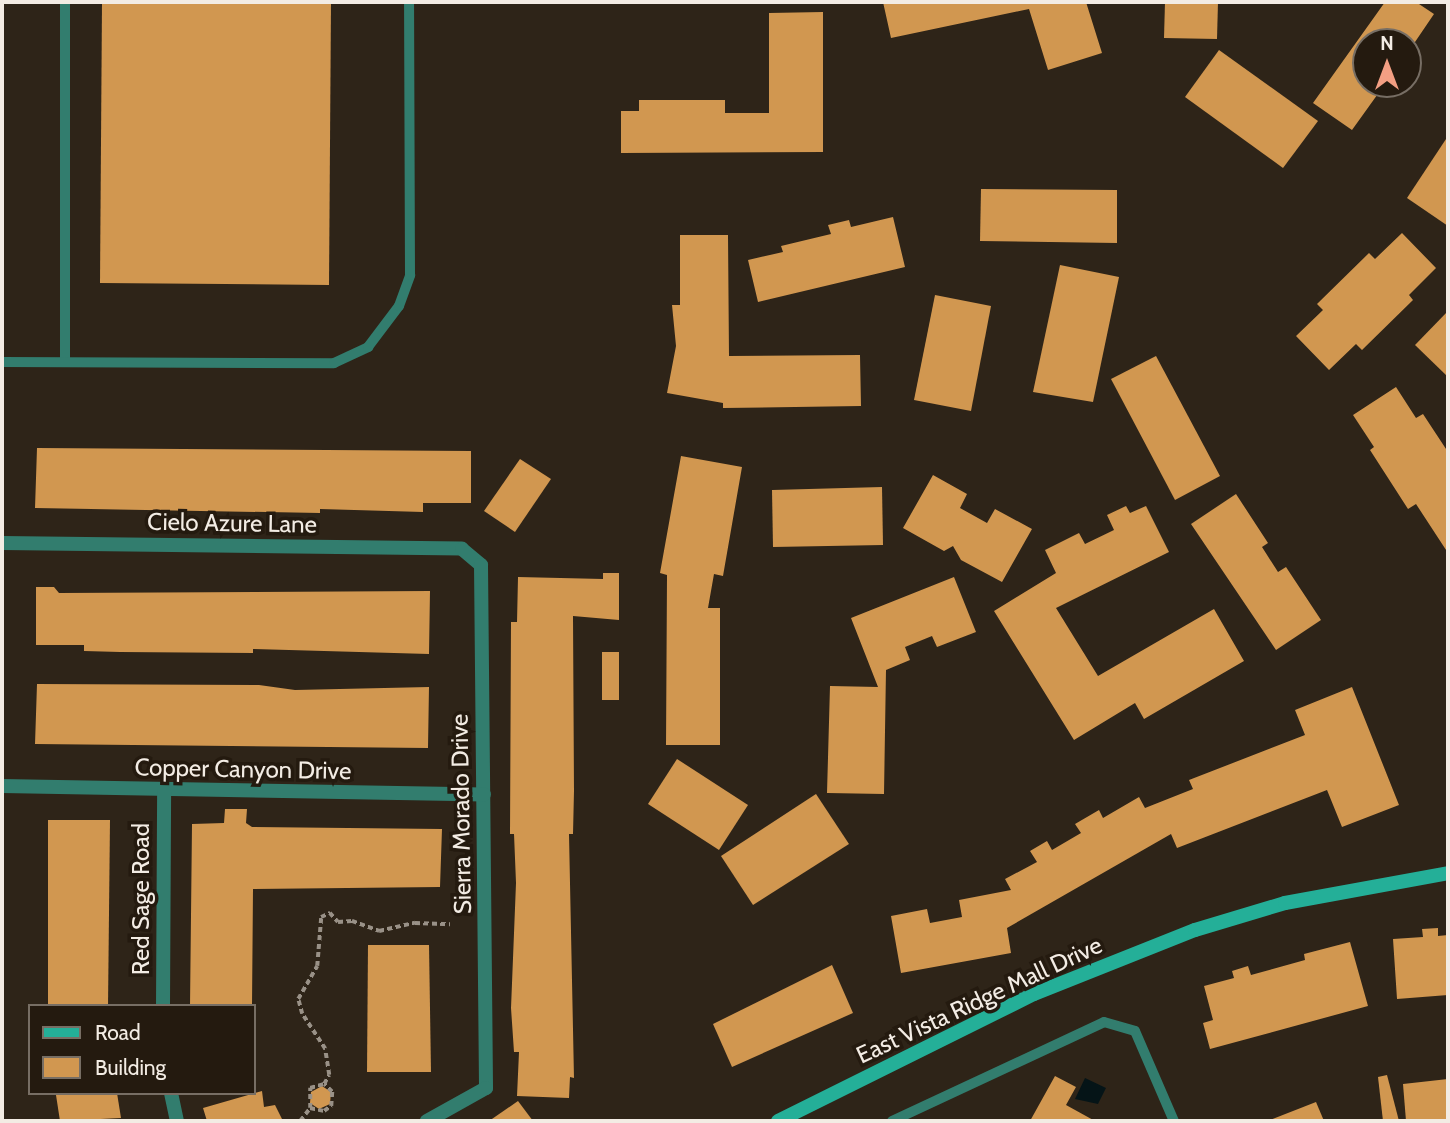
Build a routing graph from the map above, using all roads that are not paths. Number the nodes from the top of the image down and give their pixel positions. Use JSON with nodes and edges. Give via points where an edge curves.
{"nodes":[{"id":1,"x":65,"y":2,"type":"edge"},
{"id":2,"x":409,"y":2,"type":"edge"},
{"id":3,"x":65,"y":361,"type":"junction"},
{"id":4,"x":2,"y":362,"type":"edge"},
{"id":5,"x":2,"y":543,"type":"edge"},
{"id":6,"x":462,"y":549,"type":"joint"},
{"id":7,"x":2,"y":786,"type":"edge"},
{"id":8,"x":164,"y":792,"type":"junction"},
{"id":9,"x":484,"y":794,"type":"junction"},
{"id":10,"x":1448,"y":873,"type":"edge"},
{"id":11,"x":163,"y":1004,"type":"edge"},
{"id":12,"x":171,"y":1095,"type":"edge"},
{"id":13,"x":177,"y":1121,"type":"edge"},
{"id":14,"x":427,"y":1121,"type":"edge"},
{"id":15,"x":778,"y":1121,"type":"edge"},
{"id":16,"x":892,"y":1121,"type":"edge"},
{"id":17,"x":1174,"y":1121,"type":"edge"}],
"edges":[{"from":1,"to":3,"type":"lane"},
{"from":2,"to":3,"type":"lane","via":[[410,275],[399,306],[368,347],[334,363]]},
{"from":3,"to":4,"type":"lane"},
{"from":5,"to":6,"type":"street","name":"Cielo Azure Lane"},
{"from":6,"to":9,"type":"street","name":"Sierra Morado Drive","via":[[481,565]]},
{"from":7,"to":8,"type":"street","name":"Copper Canyon Drive"},
{"from":8,"to":9,"type":"street","name":"Copper Canyon Drive"},
{"from":8,"to":11,"type":"street","name":"Red Sage Road"},
{"from":9,"to":14,"type":"street","name":"Sierra Morado Drive","via":[[486,1088]]},
{"from":10,"to":15,"type":"main road","name":"East Vista Ridge Mall Drive","via":[[1285,903],[1195,930],[1034,994]]},
{"from":12,"to":13,"type":"street"},
{"from":16,"to":17,"type":"lane","via":[[1104,1022],[1136,1031]]}]}
